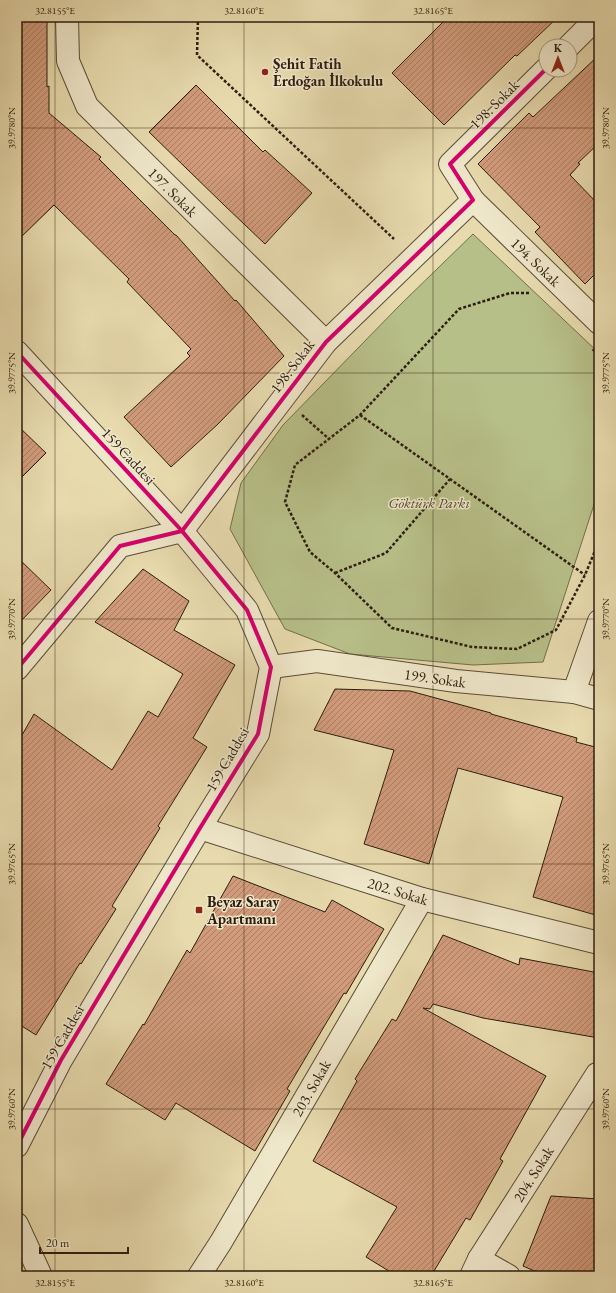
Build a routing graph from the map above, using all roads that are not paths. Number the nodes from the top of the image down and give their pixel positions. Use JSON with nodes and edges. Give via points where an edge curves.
{"nodes":[{"id":1,"x":67,"y":17,"type":"edge"},
{"id":2,"x":598,"y":17,"type":"edge"},
{"id":3,"x":577,"y":38,"type":"edge"},
{"id":4,"x":538,"y":77,"type":"edge"},
{"id":5,"x":474,"y":200,"type":"junction"},
{"id":6,"x":599,"y":324,"type":"edge"},
{"id":7,"x":326,"y":342,"type":"junction"},
{"id":8,"x":17,"y":352,"type":"edge"},
{"id":9,"x":182,"y":531,"type":"junction"},
{"id":10,"x":599,"y":621,"type":"edge"},
{"id":11,"x":271,"y":667,"type":"junction"},
{"id":12,"x":17,"y":669,"type":"edge"},
{"id":13,"x":574,"y":692,"type":"junction"},
{"id":14,"x":599,"y":699,"type":"edge"},
{"id":15,"x":200,"y":828,"type":"junction"},
{"id":16,"x":422,"y":899,"type":"junction"},
{"id":17,"x":599,"y":943,"type":"edge"},
{"id":18,"x":597,"y":1074,"type":"dead end"},
{"id":19,"x":17,"y":1146,"type":"edge"},
{"id":20,"x":17,"y":1224,"type":"edge"},
{"id":21,"x":475,"y":1267,"type":"edge"},
{"id":22,"x":41,"y":1276,"type":"edge"},
{"id":23,"x":199,"y":1276,"type":"edge"},
{"id":24,"x":509,"y":1276,"type":"edge"}],
"edges":[{"from":1,"to":7,"type":"street","name":"197. Sokak","via":[[68,61],[87,106]]},
{"from":2,"to":3,"type":"street"},
{"from":4,"to":5,"type":"street","name":"198. Sokak","via":[[450,164]]},
{"from":5,"to":6,"type":"street","name":"194. Sokak"},
{"from":5,"to":7,"type":"street","name":"198. Sokak"},
{"from":7,"to":9,"type":"street","name":"198. Sokak"},
{"from":8,"to":9,"type":"street","name":"159 Caddesi"},
{"from":9,"to":11,"type":"street","name":"159 Caddesi","via":[[247,610]]},
{"from":9,"to":12,"type":"street","via":[[120,546]]},
{"from":10,"to":13,"type":"street"},
{"from":11,"to":13,"type":"street","name":"199. Sokak","via":[[317,661],[456,682]]},
{"from":11,"to":15,"type":"street","name":"159 Caddesi","via":[[258,734]]},
{"from":13,"to":14,"type":"street","name":"199. Sokak"},
{"from":15,"to":16,"type":"street","name":"202. Sokak"},
{"from":15,"to":19,"type":"street","name":"159 Caddesi","via":[[61,1060]]},
{"from":16,"to":17,"type":"street","name":"202. Sokak"},
{"from":16,"to":23,"type":"street","name":"203. Sokak"},
{"from":18,"to":21,"type":"street","name":"204. Sokak"},
{"from":20,"to":22,"type":"street"},
{"from":21,"to":24,"type":"street"}]}
